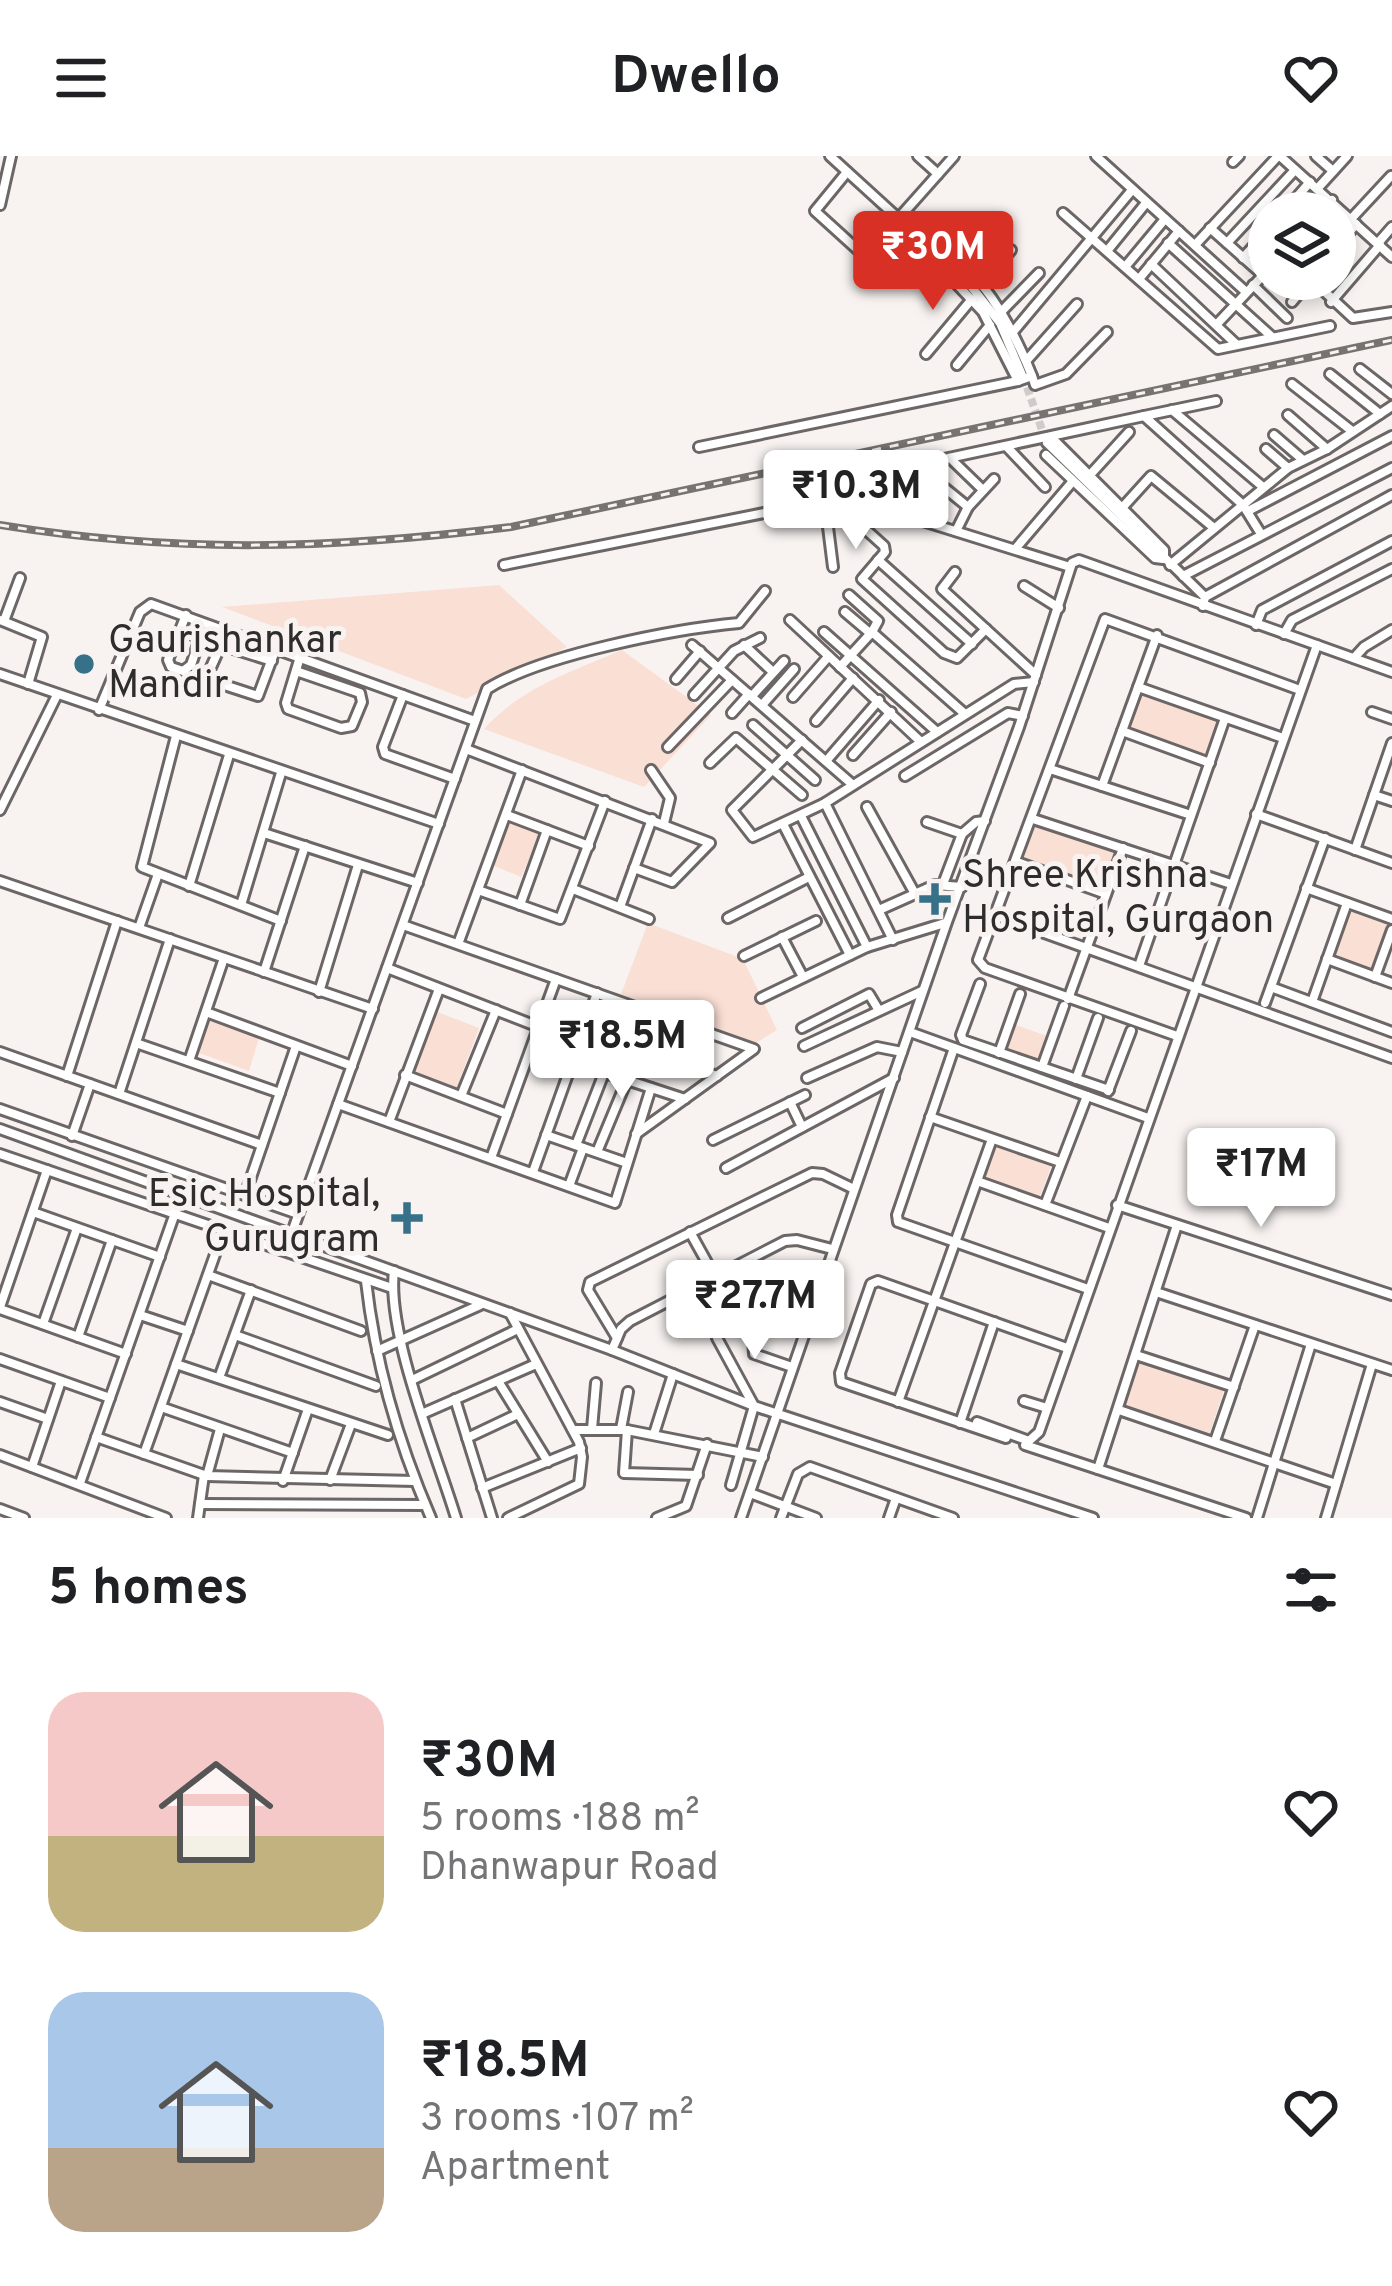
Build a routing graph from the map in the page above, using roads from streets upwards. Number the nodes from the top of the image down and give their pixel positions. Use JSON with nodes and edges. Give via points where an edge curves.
{"nodes":[{"id":1,"x":11,"y":156,"type":"edge"},
{"id":2,"x":830,"y":156,"type":"edge"},
{"id":3,"x":918,"y":156,"type":"edge"},
{"id":4,"x":954,"y":156,"type":"edge"},
{"id":5,"x":1096,"y":156,"type":"edge"},
{"id":6,"x":1279,"y":156,"type":"edge"},
{"id":7,"x":1316,"y":156,"type":"edge"},
{"id":8,"x":1347,"y":156,"type":"edge"},
{"id":9,"x":1294,"y":170,"type":"junction"},
{"id":10,"x":1333,"y":171,"type":"junction"},
{"id":11,"x":847,"y":172,"type":"junction"},
{"id":12,"x":938,"y":174,"type":"junction"},
{"id":13,"x":1391,"y":176,"type":"edge"},
{"id":14,"x":1313,"y":186,"type":"junction"},
{"id":15,"x":1132,"y":190,"type":"junction"},
{"id":16,"x":1306,"y":192,"type":"edge"},
{"id":17,"x":1321,"y":192,"type":"edge"},
{"id":18,"x":1147,"y":203,"type":"junction"},
{"id":19,"x":0,"y":205,"type":"edge"},
{"id":20,"x":1063,"y":213,"type":"dead end"},
{"id":21,"x":1356,"y":217,"type":"edge"},
{"id":22,"x":898,"y":219,"type":"junction"},
{"id":23,"x":1165,"y":219,"type":"junction"},
{"id":24,"x":1356,"y":224,"type":"edge"},
{"id":25,"x":1392,"y":227,"type":"edge"},
{"id":26,"x":1210,"y":228,"type":"junction"},
{"id":27,"x":1179,"y":231,"type":"junction"},
{"id":28,"x":914,"y":234,"type":"junction"},
{"id":29,"x":1091,"y":237,"type":"junction"},
{"id":30,"x":1227,"y":243,"type":"junction"},
{"id":31,"x":1168,"y":244,"type":"junction"},
{"id":32,"x":1379,"y":244,"type":"junction"},
{"id":33,"x":927,"y":245,"type":"junction"},
{"id":34,"x":1196,"y":245,"type":"junction"},
{"id":35,"x":1011,"y":250,"type":"dead end"},
{"id":36,"x":1107,"y":250,"type":"junction"},
{"id":37,"x":1248,"y":253,"type":"edge"},
{"id":38,"x":1392,"y":256,"type":"edge"},
{"id":39,"x":1244,"y":258,"type":"junction"},
{"id":40,"x":1248,"y":261,"type":"edge"},
{"id":41,"x":1151,"y":264,"type":"junction"},
{"id":42,"x":1125,"y":267,"type":"junction"},
{"id":43,"x":1039,"y":273,"type":"dead end"},
{"id":44,"x":1139,"y":279,"type":"junction"},
{"id":45,"x":980,"y":285,"type":"junction"},
{"id":46,"x":1248,"y":287,"type":"edge"},
{"id":47,"x":1248,"y":289,"type":"edge"},
{"id":48,"x":972,"y":299,"type":"junction"},
{"id":49,"x":1264,"y":300,"type":"edge"},
{"id":50,"x":1331,"y":302,"type":"joint"},
{"id":51,"x":1077,"y":304,"type":"dead end"},
{"id":52,"x":1234,"y":305,"type":"junction"},
{"id":53,"x":1001,"y":312,"type":"junction"},
{"id":54,"x":1392,"y":312,"type":"edge"},
{"id":55,"x":1287,"y":318,"type":"dead end"},
{"id":56,"x":991,"y":324,"type":"junction"},
{"id":57,"x":1217,"y":324,"type":"junction"},
{"id":58,"x":1330,"y":326,"type":"dead end"},
{"id":59,"x":1013,"y":332,"type":"junction"},
{"id":60,"x":1107,"y":332,"type":"dead end"},
{"id":61,"x":1272,"y":337,"type":"junction"},
{"id":62,"x":1236,"y":344,"type":"junction"},
{"id":63,"x":926,"y":354,"type":"dead end"},
{"id":64,"x":1026,"y":361,"type":"junction"},
{"id":65,"x":957,"y":365,"type":"dead end"},
{"id":66,"x":1360,"y":369,"type":"dead end"},
{"id":67,"x":1330,"y":374,"type":"dead end"},
{"id":68,"x":1024,"y":377,"type":"junction"},
{"id":69,"x":1292,"y":384,"type":"dead end"},
{"id":70,"x":1392,"y":394,"type":"edge"},
{"id":71,"x":1216,"y":401,"type":"dead end"},
{"id":72,"x":1392,"y":406,"type":"edge"},
{"id":73,"x":1172,"y":409,"type":"junction"},
{"id":74,"x":1380,"y":414,"type":"junction"},
{"id":75,"x":1288,"y":415,"type":"dead end"},
{"id":76,"x":1144,"y":416,"type":"junction"},
{"id":77,"x":1352,"y":431,"type":"junction"},
{"id":78,"x":1129,"y":432,"type":"dead end"},
{"id":79,"x":1274,"y":435,"type":"dead end"},
{"id":80,"x":1392,"y":436,"type":"edge"},
{"id":81,"x":1050,"y":440,"type":"junction"},
{"id":82,"x":1006,"y":446,"type":"junction"},
{"id":83,"x":698,"y":447,"type":"dead end"},
{"id":84,"x":1328,"y":448,"type":"junction"},
{"id":85,"x":1266,"y":449,"type":"dead end"},
{"id":86,"x":1046,"y":454,"type":"tunnel mouth"},
{"id":87,"x":949,"y":457,"type":"junction"},
{"id":88,"x":1303,"y":460,"type":"junction"},
{"id":89,"x":914,"y":463,"type":"junction"},
{"id":90,"x":1288,"y":468,"type":"junction"},
{"id":91,"x":1392,"y":468,"type":"edge"},
{"id":92,"x":1089,"y":476,"type":"junction"},
{"id":93,"x":994,"y":478,"type":"dead end"},
{"id":94,"x":1073,"y":481,"type":"junction"},
{"id":95,"x":1045,"y":487,"type":"dead end"},
{"id":96,"x":1263,"y":487,"type":"junction"},
{"id":97,"x":983,"y":490,"type":"junction"},
{"id":98,"x":1392,"y":496,"type":"edge"},
{"id":99,"x":846,"y":497,"type":"junction"},
{"id":100,"x":829,"y":501,"type":"junction"},
{"id":101,"x":968,"y":507,"type":"junction"},
{"id":102,"x":1122,"y":508,"type":"junction"},
{"id":103,"x":1245,"y":508,"type":"junction"},
{"id":104,"x":1214,"y":528,"type":"junction"},
{"id":105,"x":956,"y":531,"type":"junction"},
{"id":106,"x":1261,"y":534,"type":"junction"},
{"id":107,"x":1392,"y":541,"type":"edge"},
{"id":108,"x":1016,"y":548,"type":"junction"},
{"id":109,"x":878,"y":560,"type":"junction"},
{"id":110,"x":1167,"y":562,"type":"junction"},
{"id":111,"x":504,"y":566,"type":"dead end"},
{"id":112,"x":1070,"y":567,"type":"junction"},
{"id":113,"x":833,"y":568,"type":"dead end"},
{"id":114,"x":1392,"y":568,"type":"edge"},
{"id":115,"x":955,"y":572,"type":"dead end"},
{"id":116,"x":1183,"y":576,"type":"junction"},
{"id":117,"x":20,"y":578,"type":"dead end"},
{"id":118,"x":862,"y":579,"type":"junction"},
{"id":119,"x":1024,"y":586,"type":"dead end"},
{"id":120,"x":765,"y":591,"type":"dead end"},
{"id":121,"x":1204,"y":602,"type":"junction"},
{"id":122,"x":1059,"y":608,"type":"junction"},
{"id":123,"x":845,"y":612,"type":"dead end"},
{"id":124,"x":186,"y":615,"type":"junction"},
{"id":125,"x":2,"y":620,"type":"edge"},
{"id":126,"x":790,"y":620,"type":"dead end"},
{"id":127,"x":1256,"y":625,"type":"junction"},
{"id":128,"x":986,"y":629,"type":"junction"},
{"id":129,"x":180,"y":630,"type":"junction"},
{"id":130,"x":1392,"y":630,"type":"edge"},
{"id":131,"x":824,"y":632,"type":"dead end"},
{"id":132,"x":872,"y":633,"type":"junction"},
{"id":133,"x":1284,"y":634,"type":"junction"},
{"id":134,"x":1157,"y":635,"type":"junction"},
{"id":135,"x":760,"y":638,"type":"dead end"},
{"id":136,"x":743,"y":644,"type":"junction"},
{"id":137,"x":972,"y":644,"type":"junction"},
{"id":138,"x":1317,"y":645,"type":"junction"},
{"id":139,"x":276,"y":648,"type":"junction"},
{"id":140,"x":852,"y":655,"type":"junction"},
{"id":141,"x":300,"y":657,"type":"junction"},
{"id":142,"x":828,"y":657,"type":"junction"},
{"id":143,"x":1354,"y":658,"type":"junction"},
{"id":144,"x":272,"y":661,"type":"junction"},
{"id":145,"x":784,"y":661,"type":"dead end"},
{"id":146,"x":718,"y":667,"type":"junction"},
{"id":147,"x":840,"y":667,"type":"junction"},
{"id":148,"x":794,"y":669,"type":"dead end"},
{"id":149,"x":296,"y":671,"type":"junction"},
{"id":150,"x":773,"y":672,"type":"junction"},
{"id":151,"x":1392,"y":672,"type":"edge"},
{"id":152,"x":0,"y":674,"type":"edge"},
{"id":153,"x":853,"y":678,"type":"junction"},
{"id":154,"x":1035,"y":678,"type":"junction"},
{"id":155,"x":676,"y":679,"type":"dead end"},
{"id":156,"x":732,"y":680,"type":"junction"},
{"id":157,"x":28,"y":684,"type":"junction"},
{"id":158,"x":1138,"y":687,"type":"junction"},
{"id":159,"x":1300,"y":690,"type":"junction"},
{"id":160,"x":58,"y":694,"type":"junction"},
{"id":161,"x":403,"y":695,"type":"junction"},
{"id":162,"x":694,"y":695,"type":"dead end"},
{"id":163,"x":751,"y":695,"type":"junction"},
{"id":164,"x":794,"y":697,"type":"dead end"},
{"id":165,"x":879,"y":700,"type":"junction"},
{"id":166,"x":762,"y":705,"type":"junction"},
{"id":167,"x":99,"y":710,"type":"junction"},
{"id":168,"x":891,"y":712,"type":"junction"},
{"id":169,"x":1372,"y":712,"type":"dead end"},
{"id":170,"x":732,"y":713,"type":"dead end"},
{"id":171,"x":965,"y":714,"type":"junction"},
{"id":172,"x":1023,"y":716,"type":"junction"},
{"id":173,"x":1225,"y":718,"type":"junction"},
{"id":174,"x":1392,"y":719,"type":"edge"},
{"id":175,"x":475,"y":721,"type":"junction"},
{"id":176,"x":816,"y":722,"type":"dead end"},
{"id":177,"x":753,"y":725,"type":"dead end"},
{"id":178,"x":1122,"y":731,"type":"junction"},
{"id":179,"x":937,"y":732,"type":"junction"},
{"id":180,"x":176,"y":736,"type":"junction"},
{"id":181,"x":1283,"y":738,"type":"junction"},
{"id":182,"x":802,"y":740,"type":"junction"},
{"id":183,"x":921,"y":742,"type":"junction"},
{"id":184,"x":1392,"y":742,"type":"edge"},
{"id":185,"x":668,"y":747,"type":"dead end"},
{"id":186,"x":466,"y":749,"type":"junction"},
{"id":187,"x":229,"y":755,"type":"junction"},
{"id":188,"x":853,"y":755,"type":"dead end"},
{"id":189,"x":787,"y":756,"type":"junction"},
{"id":190,"x":827,"y":760,"type":"junction"},
{"id":191,"x":710,"y":763,"type":"dead end"},
{"id":192,"x":1210,"y":763,"type":"junction"},
{"id":193,"x":1050,"y":769,"type":"junction"},
{"id":194,"x":522,"y":770,"type":"junction"},
{"id":195,"x":651,"y":770,"type":"dead end"},
{"id":196,"x":773,"y":770,"type":"junction"},
{"id":197,"x":281,"y":772,"type":"junction"},
{"id":198,"x":905,"y":776,"type":"dead end"},
{"id":199,"x":455,"y":779,"type":"junction"},
{"id":200,"x":815,"y":780,"type":"dead end"},
{"id":201,"x":853,"y":785,"type":"junction"},
{"id":202,"x":1102,"y":786,"type":"junction"},
{"id":203,"x":802,"y":794,"type":"dead end"},
{"id":204,"x":1374,"y":795,"type":"junction"},
{"id":205,"x":605,"y":801,"type":"junction"},
{"id":206,"x":1392,"y":801,"type":"edge"},
{"id":207,"x":825,"y":803,"type":"junction"},
{"id":208,"x":867,"y":807,"type":"dead end"},
{"id":209,"x":0,"y":810,"type":"edge"},
{"id":210,"x":1256,"y":814,"type":"junction"},
{"id":211,"x":507,"y":815,"type":"junction"},
{"id":212,"x":1191,"y":815,"type":"junction"},
{"id":213,"x":801,"y":816,"type":"junction"},
{"id":214,"x":652,"y":818,"type":"junction"},
{"id":215,"x":1033,"y":819,"type":"junction"},
{"id":216,"x":927,"y":821,"type":"dead end"},
{"id":217,"x":985,"y":821,"type":"junction"},
{"id":218,"x":664,"y":823,"type":"junction"},
{"id":219,"x":439,"y":824,"type":"junction"},
{"id":220,"x":782,"y":824,"type":"junction"},
{"id":221,"x":547,"y":830,"type":"junction"},
{"id":222,"x":264,"y":832,"type":"junction"},
{"id":223,"x":962,"y":834,"type":"junction"},
{"id":224,"x":1324,"y":838,"type":"junction"},
{"id":225,"x":305,"y":846,"type":"junction"},
{"id":226,"x":589,"y":846,"type":"junction"},
{"id":227,"x":1123,"y":848,"type":"junction"},
{"id":228,"x":1355,"y":850,"type":"junction"},
{"id":229,"x":1017,"y":862,"type":"junction"},
{"id":230,"x":1392,"y":863,"type":"edge"},
{"id":231,"x":358,"y":865,"type":"junction"},
{"id":232,"x":1174,"y":865,"type":"junction"},
{"id":233,"x":634,"y":868,"type":"junction"},
{"id":234,"x":158,"y":874,"type":"junction"},
{"id":235,"x":809,"y":877,"type":"junction"},
{"id":236,"x":0,"y":881,"type":"edge"},
{"id":237,"x":418,"y":883,"type":"junction"},
{"id":238,"x":943,"y":884,"type":"junction"},
{"id":239,"x":1232,"y":884,"type":"junction"},
{"id":240,"x":189,"y":886,"type":"junction"},
{"id":241,"x":962,"y":887,"type":"junction"},
{"id":242,"x":1306,"y":888,"type":"junction"},
{"id":243,"x":573,"y":889,"type":"junction"},
{"id":244,"x":478,"y":890,"type":"junction"},
{"id":245,"x":914,"y":892,"type":"junction"},
{"id":246,"x":1106,"y":893,"type":"junction"},
{"id":247,"x":1347,"y":903,"type":"junction"},
{"id":248,"x":241,"y":905,"type":"junction"},
{"id":249,"x":520,"y":905,"type":"junction"},
{"id":250,"x":620,"y":907,"type":"junction"},
{"id":251,"x":880,"y":910,"type":"junction"},
{"id":252,"x":997,"y":916,"type":"junction"},
{"id":253,"x":728,"y":918,"type":"dead end"},
{"id":254,"x":649,"y":919,"type":"dead end"},
{"id":255,"x":1392,"y":919,"type":"edge"},
{"id":256,"x":117,"y":921,"type":"junction"},
{"id":257,"x":281,"y":921,"type":"junction"},
{"id":258,"x":815,"y":921,"type":"dead end"},
{"id":259,"x":946,"y":922,"type":"junction"},
{"id":260,"x":403,"y":925,"type":"junction"},
{"id":261,"x":139,"y":928,"type":"junction"},
{"id":262,"x":1392,"y":930,"type":"edge"},
{"id":263,"x":782,"y":937,"type":"junction"},
{"id":264,"x":170,"y":939,"type":"junction"},
{"id":265,"x":893,"y":940,"type":"junction"},
{"id":266,"x":458,"y":944,"type":"junction"},
{"id":267,"x":1085,"y":946,"type":"junction"},
{"id":268,"x":867,"y":947,"type":"junction"},
{"id":269,"x":850,"y":955,"type":"junction"},
{"id":270,"x":744,"y":956,"type":"dead end"},
{"id":271,"x":224,"y":958,"type":"junction"},
{"id":272,"x":1327,"y":959,"type":"junction"},
{"id":273,"x":1139,"y":966,"type":"junction"},
{"id":274,"x":387,"y":968,"type":"junction"},
{"id":275,"x":264,"y":972,"type":"junction"},
{"id":276,"x":803,"y":977,"type":"junction"},
{"id":277,"x":1376,"y":977,"type":"junction"},
{"id":278,"x":556,"y":979,"type":"junction"},
{"id":279,"x":1392,"y":983,"type":"edge"},
{"id":280,"x":980,"y":984,"type":"dead end"},
{"id":281,"x":1195,"y":986,"type":"junction"},
{"id":282,"x":1271,"y":987,"type":"junction"},
{"id":283,"x":440,"y":988,"type":"junction"},
{"id":284,"x":923,"y":990,"type":"junction"},
{"id":285,"x":319,"y":992,"type":"junction"},
{"id":286,"x":597,"y":993,"type":"junction"},
{"id":287,"x":1020,"y":994,"type":"dead end"},
{"id":288,"x":761,"y":998,"type":"dead end"},
{"id":289,"x":1066,"y":1002,"type":"junction"},
{"id":290,"x":1312,"y":1002,"type":"junction"},
{"id":291,"x":1265,"y":1003,"type":"dead end"},
{"id":292,"x":373,"y":1009,"type":"junction"},
{"id":293,"x":878,"y":1009,"type":"junction"},
{"id":294,"x":496,"y":1010,"type":"junction"},
{"id":295,"x":206,"y":1012,"type":"junction"},
{"id":296,"x":1098,"y":1018,"type":"dead end"},
{"id":297,"x":671,"y":1019,"type":"junction"},
{"id":298,"x":538,"y":1027,"type":"junction"},
{"id":299,"x":802,"y":1028,"type":"dead end"},
{"id":300,"x":584,"y":1031,"type":"junction"},
{"id":301,"x":1131,"y":1031,"type":"dead end"},
{"id":302,"x":910,"y":1032,"type":"junction"},
{"id":303,"x":1392,"y":1032,"type":"edge"},
{"id":304,"x":1177,"y":1036,"type":"junction"},
{"id":305,"x":136,"y":1042,"type":"junction"},
{"id":306,"x":580,"y":1043,"type":"junction"},
{"id":307,"x":296,"y":1046,"type":"junction"},
{"id":308,"x":804,"y":1046,"type":"dead end"},
{"id":309,"x":954,"y":1048,"type":"junction"},
{"id":310,"x":0,"y":1052,"type":"edge"},
{"id":311,"x":902,"y":1052,"type":"junction"},
{"id":312,"x":999,"y":1053,"type":"junction"},
{"id":313,"x":658,"y":1056,"type":"junction"},
{"id":314,"x":1392,"y":1058,"type":"edge"},
{"id":315,"x":189,"y":1061,"type":"junction"},
{"id":316,"x":572,"y":1062,"type":"junction"},
{"id":317,"x":352,"y":1066,"type":"junction"},
{"id":318,"x":1042,"y":1067,"type":"junction"},
{"id":319,"x":604,"y":1073,"type":"junction"},
{"id":320,"x":405,"y":1075,"type":"junction"},
{"id":321,"x":67,"y":1076,"type":"junction"},
{"id":322,"x":717,"y":1076,"type":"junction"},
{"id":323,"x":807,"y":1078,"type":"dead end"},
{"id":324,"x":894,"y":1078,"type":"junction"},
{"id":325,"x":1076,"y":1079,"type":"junction"},
{"id":326,"x":627,"y":1081,"type":"junction"},
{"id":327,"x":90,"y":1084,"type":"junction"},
{"id":328,"x":651,"y":1088,"type":"junction"},
{"id":329,"x":1109,"y":1090,"type":"junction"},
{"id":330,"x":280,"y":1093,"type":"junction"},
{"id":331,"x":119,"y":1094,"type":"junction"},
{"id":332,"x":805,"y":1095,"type":"dead end"},
{"id":333,"x":460,"y":1096,"type":"junction"},
{"id":334,"x":1087,"y":1096,"type":"junction"},
{"id":335,"x":685,"y":1100,"type":"junction"},
{"id":336,"x":790,"y":1102,"type":"junction"},
{"id":337,"x":1105,"y":1102,"type":"junction"},
{"id":338,"x":338,"y":1104,"type":"junction"},
{"id":339,"x":0,"y":1109,"type":"edge"},
{"id":340,"x":507,"y":1114,"type":"junction"},
{"id":341,"x":930,"y":1117,"type":"junction"},
{"id":342,"x":1148,"y":1118,"type":"junction"},
{"id":343,"x":389,"y":1122,"type":"junction"},
{"id":344,"x":802,"y":1127,"type":"junction"},
{"id":345,"x":0,"y":1129,"type":"edge"},
{"id":346,"x":636,"y":1134,"type":"junction"},
{"id":347,"x":546,"y":1135,"type":"junction"},
{"id":348,"x":72,"y":1136,"type":"junction"},
{"id":349,"x":992,"y":1139,"type":"junction"},
{"id":350,"x":713,"y":1140,"type":"dead end"},
{"id":351,"x":262,"y":1145,"type":"junction"},
{"id":352,"x":580,"y":1146,"type":"junction"},
{"id":353,"x":597,"y":1152,"type":"junction"},
{"id":354,"x":1,"y":1157,"type":"edge"},
{"id":355,"x":491,"y":1157,"type":"junction"},
{"id":356,"x":1060,"y":1162,"type":"junction"},
{"id":357,"x":627,"y":1163,"type":"junction"},
{"id":358,"x":726,"y":1168,"type":"dead end"},
{"id":359,"x":47,"y":1170,"type":"junction"},
{"id":360,"x":533,"y":1172,"type":"junction"},
{"id":361,"x":977,"y":1181,"type":"junction"},
{"id":362,"x":569,"y":1186,"type":"junction"},
{"id":363,"x":854,"y":1189,"type":"junction"},
{"id":364,"x":245,"y":1195,"type":"junction"},
{"id":365,"x":182,"y":1196,"type":"junction"},
{"id":366,"x":1045,"y":1205,"type":"junction"},
{"id":367,"x":1118,"y":1205,"type":"junction"},
{"id":368,"x":33,"y":1212,"type":"junction"},
{"id":369,"x":298,"y":1214,"type":"junction"},
{"id":370,"x":175,"y":1215,"type":"junction"},
{"id":371,"x":1177,"y":1225,"type":"junction"},
{"id":372,"x":77,"y":1228,"type":"junction"},
{"id":373,"x":1109,"y":1228,"type":"junction"},
{"id":374,"x":224,"y":1232,"type":"junction"},
{"id":375,"x":690,"y":1232,"type":"junction"},
{"id":376,"x":291,"y":1234,"type":"junction"},
{"id":377,"x":112,"y":1240,"type":"junction"},
{"id":378,"x":955,"y":1243,"type":"junction"},
{"id":379,"x":832,"y":1249,"type":"junction"},
{"id":380,"x":160,"y":1258,"type":"junction"},
{"id":381,"x":394,"y":1271,"type":"junction"},
{"id":382,"x":208,"y":1275,"type":"junction"},
{"id":383,"x":715,"y":1276,"type":"junction"},
{"id":384,"x":366,"y":1281,"type":"junction"},
{"id":385,"x":819,"y":1287,"type":"junction"},
{"id":386,"x":392,"y":1288,"type":"junction"},
{"id":387,"x":1088,"y":1289,"type":"junction"},
{"id":388,"x":251,"y":1290,"type":"junction"},
{"id":389,"x":1156,"y":1292,"type":"junction"},
{"id":390,"x":1392,"y":1295,"type":"edge"},
{"id":391,"x":934,"y":1301,"type":"junction"},
{"id":392,"x":481,"y":1305,"type":"junction"},
{"id":393,"x":0,"y":1308,"type":"edge"},
{"id":394,"x":751,"y":1310,"type":"junction"},
{"id":395,"x":510,"y":1313,"type":"junction"},
{"id":396,"x":140,"y":1315,"type":"junction"},
{"id":397,"x":741,"y":1316,"type":"dead end"},
{"id":398,"x":994,"y":1322,"type":"junction"},
{"id":399,"x":43,"y":1324,"type":"junction"},
{"id":400,"x":1255,"y":1325,"type":"junction"},
{"id":401,"x":518,"y":1329,"type":"junction"},
{"id":402,"x":361,"y":1330,"type":"dead end"},
{"id":403,"x":188,"y":1331,"type":"junction"},
{"id":404,"x":235,"y":1335,"type":"junction"},
{"id":405,"x":78,"y":1337,"type":"junction"},
{"id":406,"x":617,"y":1337,"type":"junction"},
{"id":407,"x":717,"y":1338,"type":"dead end"},
{"id":408,"x":401,"y":1342,"type":"junction"},
{"id":409,"x":1311,"y":1344,"type":"junction"},
{"id":410,"x":1067,"y":1348,"type":"junction"},
{"id":411,"x":612,"y":1350,"type":"junction"},
{"id":412,"x":377,"y":1351,"type":"junction"},
{"id":413,"x":126,"y":1354,"type":"junction"},
{"id":414,"x":1136,"y":1355,"type":"junction"},
{"id":415,"x":0,"y":1359,"type":"edge"},
{"id":416,"x":176,"y":1364,"type":"junction"},
{"id":417,"x":536,"y":1364,"type":"junction"},
{"id":418,"x":1372,"y":1364,"type":"junction"},
{"id":419,"x":792,"y":1367,"type":"junction"},
{"id":420,"x":1392,"y":1370,"type":"edge"},
{"id":421,"x":673,"y":1374,"type":"junction"},
{"id":422,"x":219,"y":1378,"type":"junction"},
{"id":423,"x":412,"y":1380,"type":"junction"},
{"id":424,"x":61,"y":1381,"type":"junction"},
{"id":425,"x":498,"y":1381,"type":"junction"},
{"id":426,"x":596,"y":1383,"type":"dead end"},
{"id":427,"x":376,"y":1386,"type":"dead end"},
{"id":428,"x":1234,"y":1387,"type":"junction"},
{"id":429,"x":628,"y":1392,"type":"dead end"},
{"id":430,"x":110,"y":1398,"type":"junction"},
{"id":431,"x":455,"y":1400,"type":"junction"},
{"id":432,"x":1024,"y":1401,"type":"dead end"},
{"id":433,"x":0,"y":1402,"type":"edge"},
{"id":434,"x":898,"y":1402,"type":"junction"},
{"id":435,"x":754,"y":1406,"type":"junction"},
{"id":436,"x":161,"y":1407,"type":"junction"},
{"id":437,"x":1047,"y":1408,"type":"junction"},
{"id":438,"x":308,"y":1409,"type":"junction"},
{"id":439,"x":1119,"y":1410,"type":"junction"},
{"id":440,"x":424,"y":1413,"type":"junction"},
{"id":441,"x":778,"y":1413,"type":"junction"},
{"id":442,"x":518,"y":1414,"type":"junction"},
{"id":443,"x":48,"y":1418,"type":"junction"},
{"id":444,"x":977,"y":1422,"type":"dead end"},
{"id":445,"x":960,"y":1423,"type":"junction"},
{"id":446,"x":351,"y":1424,"type":"junction"},
{"id":447,"x":220,"y":1429,"type":"junction"},
{"id":448,"x":592,"y":1429,"type":"junction"},
{"id":449,"x":624,"y":1429,"type":"junction"},
{"id":450,"x":573,"y":1430,"type":"junction"},
{"id":451,"x":654,"y":1434,"type":"junction"},
{"id":452,"x":388,"y":1435,"type":"dead end"},
{"id":453,"x":96,"y":1437,"type":"junction"},
{"id":454,"x":467,"y":1438,"type":"junction"},
{"id":455,"x":1215,"y":1441,"type":"junction"},
{"id":456,"x":707,"y":1444,"type":"junction"},
{"id":457,"x":581,"y":1448,"type":"junction"},
{"id":458,"x":741,"y":1452,"type":"junction"},
{"id":459,"x":293,"y":1453,"type":"junction"},
{"id":460,"x":144,"y":1454,"type":"junction"},
{"id":461,"x":0,"y":1455,"type":"edge"},
{"id":462,"x":763,"y":1457,"type":"junction"},
{"id":463,"x":1273,"y":1461,"type":"junction"},
{"id":464,"x":548,"y":1462,"type":"junction"},
{"id":465,"x":32,"y":1466,"type":"junction"},
{"id":466,"x":1098,"y":1469,"type":"junction"},
{"id":467,"x":698,"y":1474,"type":"junction"},
{"id":468,"x":206,"y":1476,"type":"junction"},
{"id":469,"x":283,"y":1480,"type":"junction"},
{"id":470,"x":330,"y":1480,"type":"junction"},
{"id":471,"x":415,"y":1481,"type":"junction"},
{"id":472,"x":80,"y":1484,"type":"junction"},
{"id":473,"x":1336,"y":1484,"type":"junction"},
{"id":474,"x":731,"y":1485,"type":"dead end"},
{"id":475,"x":482,"y":1488,"type":"junction"},
{"id":476,"x":750,"y":1493,"type":"junction"},
{"id":477,"x":896,"y":1498,"type":"junction"},
{"id":478,"x":200,"y":1504,"type":"junction"},
{"id":479,"x":425,"y":1505,"type":"junction"},
{"id":480,"x":785,"y":1506,"type":"junction"},
{"id":481,"x":0,"y":1509,"type":"edge"},
{"id":482,"x":140,"y":1513,"type":"edge"},
{"id":483,"x":1080,"y":1516,"type":"edge"},
{"id":484,"x":24,"y":1518,"type":"edge"},
{"id":485,"x":166,"y":1518,"type":"edge"},
{"id":486,"x":198,"y":1518,"type":"edge"},
{"id":487,"x":431,"y":1518,"type":"edge"},
{"id":488,"x":456,"y":1518,"type":"edge"},
{"id":489,"x":492,"y":1518,"type":"edge"},
{"id":490,"x":508,"y":1518,"type":"edge"},
{"id":491,"x":656,"y":1518,"type":"edge"},
{"id":492,"x":741,"y":1518,"type":"edge"},
{"id":493,"x":781,"y":1518,"type":"edge"},
{"id":494,"x":816,"y":1518,"type":"edge"},
{"id":495,"x":890,"y":1518,"type":"edge"},
{"id":496,"x":953,"y":1518,"type":"edge"},
{"id":497,"x":1093,"y":1518,"type":"edge"},
{"id":498,"x":1246,"y":1518,"type":"edge"},
{"id":499,"x":1257,"y":1518,"type":"edge"},
{"id":500,"x":1326,"y":1518,"type":"edge"}],
"edges":[{"from":1,"to":19,"type":"street"},
{"from":2,"to":11,"type":"street"},
{"from":3,"to":12,"type":"street"},
{"from":4,"to":12,"type":"street"},
{"from":5,"to":15,"type":"street"},
{"from":6,"to":9,"type":"street"},
{"from":6,"to":26,"type":"street"},
{"from":7,"to":10,"type":"street"},
{"from":8,"to":10,"type":"street"},
{"from":9,"to":14,"type":"street"},
{"from":9,"to":30,"type":"street"},
{"from":10,"to":14,"type":"street"},
{"from":11,"to":22,"type":"street"},
{"from":11,"to":28,"type":"street","via":[[815,211],[880,270]]},
{"from":12,"to":22,"type":"street"},
{"from":13,"to":21,"type":"street"},
{"from":14,"to":16,"type":"street"},
{"from":14,"to":17,"type":"street"},
{"from":15,"to":18,"type":"street"},
{"from":15,"to":29,"type":"street"},
{"from":18,"to":23,"type":"street"},
{"from":18,"to":36,"type":"street"},
{"from":20,"to":29,"type":"street"},
{"from":22,"to":28,"type":"street"},
{"from":23,"to":27,"type":"street"},
{"from":23,"to":42,"type":"street"},
{"from":24,"to":32,"type":"street"},
{"from":25,"to":32,"type":"street"},
{"from":26,"to":30,"type":"street"},
{"from":26,"to":34,"type":"street"},
{"from":27,"to":31,"type":"street"},
{"from":27,"to":34,"type":"street"},
{"from":28,"to":33,"type":"street"},
{"from":29,"to":36,"type":"street"},
{"from":29,"to":59,"type":"street"},
{"from":30,"to":39,"type":"street"},
{"from":31,"to":41,"type":"street"},
{"from":31,"to":52,"type":"street"},
{"from":32,"to":38,"type":"street"},
{"from":32,"to":50,"type":"street"},
{"from":33,"to":45,"type":"street","via":[[945,249]]},
{"from":33,"to":48,"type":"street"},
{"from":33,"to":68,"type":"street","via":[[993,313]]},
{"from":34,"to":46,"type":"street"},
{"from":35,"to":45,"type":"street"},
{"from":36,"to":42,"type":"street"},
{"from":37,"to":39,"type":"street"},
{"from":39,"to":40,"type":"street"},
{"from":41,"to":44,"type":"street"},
{"from":41,"to":57,"type":"street"},
{"from":42,"to":44,"type":"street"},
{"from":43,"to":53,"type":"street"},
{"from":44,"to":62,"type":"street","via":[[1218,349]]},
{"from":45,"to":53,"type":"street"},
{"from":47,"to":52,"type":"street"},
{"from":48,"to":56,"type":"street"},
{"from":48,"to":63,"type":"street"},
{"from":49,"to":55,"type":"street"},
{"from":50,"to":54,"type":"street","via":[[1358,319]]},
{"from":51,"to":64,"type":"street"},
{"from":52,"to":57,"type":"street"},
{"from":52,"to":61,"type":"street"},
{"from":53,"to":59,"type":"street"},
{"from":56,"to":65,"type":"street"},
{"from":56,"to":68,"type":"street"},
{"from":57,"to":62,"type":"street"},
{"from":58,"to":61,"type":"street"},
{"from":59,"to":64,"type":"street"},
{"from":60,"to":68,"type":"street","via":[[1066,374],[1035,385]]},
{"from":61,"to":62,"type":"street"},
{"from":64,"to":68,"type":"street"},
{"from":66,"to":70,"type":"street"},
{"from":67,"to":74,"type":"street"},
{"from":68,"to":83,"type":"street"},
{"from":69,"to":77,"type":"street"},
{"from":71,"to":73,"type":"street"},
{"from":72,"to":74,"type":"street"},
{"from":73,"to":76,"type":"street"},
{"from":73,"to":96,"type":"street"},
{"from":74,"to":77,"type":"street"},
{"from":75,"to":84,"type":"street"},
{"from":76,"to":81,"type":"street"},
{"from":76,"to":103,"type":"street"},
{"from":77,"to":84,"type":"street"},
{"from":78,"to":92,"type":"street"},
{"from":79,"to":88,"type":"street"},
{"from":80,"to":103,"type":"street"},
{"from":81,"to":82,"type":"street"},
{"from":81,"to":92,"type":"street"},
{"from":81,"to":110,"type":"street"},
{"from":82,"to":87,"type":"street"},
{"from":82,"to":95,"type":"street"},
{"from":84,"to":88,"type":"street"},
{"from":85,"to":90,"type":"street"},
{"from":86,"to":94,"type":"street"},
{"from":87,"to":89,"type":"street"},
{"from":87,"to":97,"type":"street"},
{"from":88,"to":90,"type":"street"},
{"from":89,"to":99,"type":"street","via":[[831,484]]},
{"from":89,"to":101,"type":"street"},
{"from":90,"to":96,"type":"street"},
{"from":91,"to":106,"type":"street"},
{"from":92,"to":102,"type":"street"},
{"from":93,"to":97,"type":"street"},
{"from":94,"to":108,"type":"street"},
{"from":94,"to":110,"type":"street"},
{"from":96,"to":103,"type":"street"},
{"from":97,"to":101,"type":"street"},
{"from":98,"to":121,"type":"street"},
{"from":99,"to":100,"type":"street"},
{"from":99,"to":105,"type":"street"},
{"from":100,"to":109,"type":"street","via":[[884,546]]},
{"from":100,"to":111,"type":"street"},
{"from":100,"to":113,"type":"street"},
{"from":101,"to":105,"type":"street"},
{"from":102,"to":104,"type":"street","via":[[1151,476]]},
{"from":102,"to":110,"type":"street"},
{"from":103,"to":104,"type":"street"},
{"from":103,"to":106,"type":"street"},
{"from":104,"to":110,"type":"street"},
{"from":105,"to":108,"type":"street"},
{"from":106,"to":116,"type":"street"},
{"from":107,"to":127,"type":"street","via":[[1262,610]]},
{"from":108,"to":112,"type":"street"},
{"from":109,"to":118,"type":"street"},
{"from":109,"to":137,"type":"street"},
{"from":110,"to":116,"type":"street"},
{"from":112,"to":121,"type":"street","via":[[1079,560]]},
{"from":112,"to":122,"type":"street"},
{"from":114,"to":133,"type":"street","via":[[1292,620]]},
{"from":115,"to":128,"type":"street","via":[[942,590]]},
{"from":116,"to":121,"type":"street"},
{"from":117,"to":125,"type":"street"},
{"from":118,"to":132,"type":"street","via":[[848,595],[878,621]]},
{"from":118,"to":137,"type":"street","via":[[951,657]]},
{"from":119,"to":122,"type":"street"},
{"from":120,"to":175,"type":"street","via":[[739,623],[573,656],[490,686]]},
{"from":121,"to":127,"type":"street"},
{"from":122,"to":154,"type":"street"},
{"from":123,"to":132,"type":"street"},
{"from":124,"to":129,"type":"street"},
{"from":124,"to":139,"type":"street"},
{"from":124,"to":167,"type":"street","via":[[144,607]]},
{"from":125,"to":157,"type":"street","via":[[42,637]]},
{"from":126,"to":142,"type":"street"},
{"from":127,"to":133,"type":"street"},
{"from":128,"to":137,"type":"street"},
{"from":128,"to":154,"type":"street"},
{"from":129,"to":129,"type":"street","via":[[168,660],[183,671],[200,638]]},
{"from":130,"to":143,"type":"street"},
{"from":131,"to":140,"type":"street"},
{"from":132,"to":140,"type":"street"},
{"from":132,"to":171,"type":"street"},
{"from":133,"to":138,"type":"street"},
{"from":134,"to":158,"type":"street"},
{"from":134,"to":159,"type":"street"},
{"from":134,"to":193,"type":"street","via":[[1105,619]]},
{"from":135,"to":136,"type":"street"},
{"from":136,"to":146,"type":"street"},
{"from":136,"to":150,"type":"street"},
{"from":138,"to":143,"type":"street"},
{"from":138,"to":159,"type":"street"},
{"from":139,"to":141,"type":"street"},
{"from":139,"to":144,"type":"street"},
{"from":140,"to":147,"type":"street"},
{"from":140,"to":179,"type":"street"},
{"from":141,"to":149,"type":"street"},
{"from":141,"to":161,"type":"street"},
{"from":142,"to":147,"type":"street"},
{"from":142,"to":164,"type":"street"},
{"from":143,"to":151,"type":"street"},
{"from":144,"to":144,"type":"street","via":[[258,696],[207,676],[221,645]]},
{"from":145,"to":150,"type":"street"},
{"from":146,"to":155,"type":"street","via":[[696,648]]},
{"from":146,"to":156,"type":"street"},
{"from":146,"to":162,"type":"street"},
{"from":147,"to":153,"type":"street"},
{"from":148,"to":166,"type":"street"},
{"from":149,"to":149,"type":"street","via":[[288,709],[352,726],[360,693]]},
{"from":150,"to":163,"type":"street"},
{"from":152,"to":157,"type":"street"},
{"from":153,"to":165,"type":"street"},
{"from":153,"to":176,"type":"street"},
{"from":154,"to":171,"type":"street"},
{"from":154,"to":172,"type":"street"},
{"from":156,"to":163,"type":"street"},
{"from":156,"to":185,"type":"street"},
{"from":157,"to":160,"type":"street"},
{"from":158,"to":173,"type":"street"},
{"from":158,"to":178,"type":"street"},
{"from":159,"to":181,"type":"street"},
{"from":160,"to":167,"type":"street"},
{"from":160,"to":209,"type":"street"},
{"from":161,"to":175,"type":"street"},
{"from":161,"to":199,"type":"street","via":[[385,754]]},
{"from":163,"to":166,"type":"street"},
{"from":163,"to":170,"type":"street"},
{"from":165,"to":168,"type":"street"},
{"from":165,"to":190,"type":"street"},
{"from":166,"to":182,"type":"street"},
{"from":167,"to":180,"type":"street"},
{"from":168,"to":183,"type":"street"},
{"from":168,"to":188,"type":"street"},
{"from":169,"to":174,"type":"street"},
{"from":171,"to":179,"type":"street"},
{"from":172,"to":198,"type":"street","via":[[1008,713]]},
{"from":172,"to":217,"type":"street"},
{"from":173,"to":181,"type":"street"},
{"from":173,"to":192,"type":"street"},
{"from":175,"to":186,"type":"street"},
{"from":177,"to":189,"type":"street"},
{"from":178,"to":192,"type":"street"},
{"from":178,"to":202,"type":"street"},
{"from":179,"to":183,"type":"street"},
{"from":180,"to":187,"type":"street"},
{"from":180,"to":234,"type":"street","via":[[141,861]]},
{"from":181,"to":210,"type":"street"},
{"from":182,"to":189,"type":"street"},
{"from":182,"to":190,"type":"street"},
{"from":183,"to":201,"type":"street"},
{"from":184,"to":204,"type":"street"},
{"from":186,"to":194,"type":"street"},
{"from":186,"to":199,"type":"street"},
{"from":187,"to":197,"type":"street"},
{"from":187,"to":240,"type":"street"},
{"from":189,"to":196,"type":"street"},
{"from":189,"to":200,"type":"street"},
{"from":190,"to":201,"type":"street"},
{"from":191,"to":196,"type":"street","via":[[734,738]]},
{"from":192,"to":212,"type":"street"},
{"from":193,"to":202,"type":"street"},
{"from":193,"to":215,"type":"street"},
{"from":194,"to":205,"type":"street"},
{"from":194,"to":211,"type":"street"},
{"from":195,"to":218,"type":"street","via":[[670,798]]},
{"from":196,"to":203,"type":"street"},
{"from":196,"to":220,"type":"street","via":[[732,810],[753,837]]},
{"from":197,"to":219,"type":"street"},
{"from":197,"to":222,"type":"street"},
{"from":199,"to":219,"type":"street"},
{"from":201,"to":207,"type":"street"},
{"from":202,"to":212,"type":"street"},
{"from":204,"to":206,"type":"street"},
{"from":204,"to":228,"type":"street"},
{"from":205,"to":214,"type":"street"},
{"from":205,"to":226,"type":"street"},
{"from":207,"to":213,"type":"street"},
{"from":207,"to":251,"type":"street"},
{"from":208,"to":245,"type":"street"},
{"from":210,"to":224,"type":"street"},
{"from":210,"to":239,"type":"street"},
{"from":211,"to":221,"type":"street"},
{"from":211,"to":244,"type":"street"},
{"from":212,"to":232,"type":"street"},
{"from":213,"to":220,"type":"street"},
{"from":213,"to":268,"type":"street"},
{"from":214,"to":218,"type":"street"},
{"from":214,"to":233,"type":"street"},
{"from":215,"to":227,"type":"street"},
{"from":215,"to":229,"type":"street"},
{"from":216,"to":223,"type":"street"},
{"from":217,"to":223,"type":"street"},
{"from":217,"to":241,"type":"street"},
{"from":218,"to":233,"type":"street","via":[[709,845],[672,882]]},
{"from":219,"to":237,"type":"street"},
{"from":220,"to":235,"type":"street"},
{"from":221,"to":226,"type":"street"},
{"from":221,"to":249,"type":"street"},
{"from":222,"to":225,"type":"street"},
{"from":222,"to":248,"type":"street"},
{"from":223,"to":238,"type":"street"},
{"from":224,"to":228,"type":"street"},
{"from":224,"to":242,"type":"street"},
{"from":225,"to":231,"type":"street"},
{"from":225,"to":257,"type":"street"},
{"from":226,"to":243,"type":"street"},
{"from":227,"to":232,"type":"street"},
{"from":227,"to":246,"type":"street"},
{"from":228,"to":230,"type":"street"},
{"from":229,"to":246,"type":"street"},
{"from":229,"to":252,"type":"street"},
{"from":231,"to":237,"type":"street"},
{"from":231,"to":285,"type":"street"},
{"from":232,"to":239,"type":"street"},
{"from":232,"to":273,"type":"street"},
{"from":233,"to":250,"type":"street"},
{"from":234,"to":240,"type":"street"},
{"from":234,"to":261,"type":"street"},
{"from":235,"to":253,"type":"street"},
{"from":235,"to":269,"type":"street"},
{"from":236,"to":256,"type":"street"},
{"from":237,"to":260,"type":"street"},
{"from":238,"to":241,"type":"street"},
{"from":238,"to":245,"type":"street"},
{"from":239,"to":281,"type":"street"},
{"from":240,"to":248,"type":"street"},
{"from":241,"to":259,"type":"street"},
{"from":242,"to":247,"type":"street"},
{"from":242,"to":282,"type":"street"},
{"from":243,"to":249,"type":"street","via":[[560,919]]},
{"from":243,"to":250,"type":"street"},
{"from":244,"to":249,"type":"street"},
{"from":244,"to":266,"type":"street"},
{"from":245,"to":251,"type":"street"},
{"from":246,"to":267,"type":"street"},
{"from":247,"to":255,"type":"street"},
{"from":247,"to":272,"type":"street"},
{"from":248,"to":257,"type":"street"},
{"from":250,"to":254,"type":"street"},
{"from":251,"to":265,"type":"street"},
{"from":252,"to":267,"type":"street"},
{"from":252,"to":289,"type":"street","via":[[979,966]]},
{"from":256,"to":261,"type":"street"},
{"from":256,"to":321,"type":"street"},
{"from":257,"to":275,"type":"street"},
{"from":258,"to":263,"type":"street"},
{"from":259,"to":265,"type":"street"},
{"from":259,"to":284,"type":"street"},
{"from":260,"to":266,"type":"street"},
{"from":260,"to":274,"type":"street"},
{"from":261,"to":264,"type":"street"},
{"from":262,"to":277,"type":"street"},
{"from":263,"to":270,"type":"street"},
{"from":263,"to":276,"type":"street"},
{"from":264,"to":271,"type":"street"},
{"from":264,"to":305,"type":"street"},
{"from":265,"to":268,"type":"street"},
{"from":266,"to":278,"type":"street"},
{"from":267,"to":273,"type":"street"},
{"from":267,"to":289,"type":"street"},
{"from":268,"to":269,"type":"street"},
{"from":269,"to":276,"type":"street"},
{"from":271,"to":275,"type":"street"},
{"from":271,"to":295,"type":"street"},
{"from":272,"to":277,"type":"street"},
{"from":272,"to":290,"type":"street"},
{"from":273,"to":281,"type":"street"},
{"from":274,"to":283,"type":"street"},
{"from":274,"to":292,"type":"street"},
{"from":275,"to":285,"type":"street"},
{"from":276,"to":288,"type":"street"},
{"from":277,"to":279,"type":"street"},
{"from":278,"to":286,"type":"street"},
{"from":278,"to":298,"type":"street"},
{"from":280,"to":312,"type":"street","via":[[962,1038]]},
{"from":281,"to":304,"type":"street"},
{"from":281,"to":314,"type":"street"},
{"from":282,"to":290,"type":"street"},
{"from":282,"to":291,"type":"street"},
{"from":283,"to":294,"type":"street"},
{"from":283,"to":320,"type":"street"},
{"from":284,"to":293,"type":"street"},
{"from":284,"to":302,"type":"street"},
{"from":285,"to":292,"type":"street"},
{"from":286,"to":297,"type":"street"},
{"from":286,"to":300,"type":"street"},
{"from":287,"to":312,"type":"street"},
{"from":289,"to":304,"type":"street"},
{"from":289,"to":318,"type":"street"},
{"from":290,"to":303,"type":"street"},
{"from":292,"to":317,"type":"street"},
{"from":293,"to":299,"type":"street","via":[[867,994]]},
{"from":293,"to":308,"type":"street"},
{"from":294,"to":298,"type":"street"},
{"from":294,"to":333,"type":"street"},
{"from":295,"to":307,"type":"street"},
{"from":295,"to":315,"type":"street"},
{"from":296,"to":325,"type":"street"},
{"from":297,"to":313,"type":"street"},
{"from":297,"to":322,"type":"street","via":[[754,1049]]},
{"from":298,"to":306,"type":"street"},
{"from":298,"to":340,"type":"street"},
{"from":300,"to":306,"type":"street"},
{"from":300,"to":313,"type":"street"},
{"from":301,"to":329,"type":"street"},
{"from":302,"to":309,"type":"street"},
{"from":302,"to":311,"type":"street"},
{"from":304,"to":342,"type":"street"},
{"from":305,"to":315,"type":"street"},
{"from":305,"to":331,"type":"street"},
{"from":306,"to":316,"type":"street"},
{"from":307,"to":317,"type":"street"},
{"from":307,"to":330,"type":"street"},
{"from":309,"to":334,"type":"street"},
{"from":309,"to":341,"type":"street"},
{"from":310,"to":321,"type":"street"},
{"from":311,"to":323,"type":"street","via":[[877,1046]]},
{"from":311,"to":324,"type":"street"},
{"from":312,"to":318,"type":"street"},
{"from":313,"to":322,"type":"street"},
{"from":315,"to":330,"type":"street"},
{"from":316,"to":319,"type":"street"},
{"from":316,"to":347,"type":"street"},
{"from":317,"to":338,"type":"street"},
{"from":318,"to":325,"type":"street"},
{"from":319,"to":326,"type":"street"},
{"from":319,"to":352,"type":"street"},
{"from":320,"to":333,"type":"street"},
{"from":320,"to":343,"type":"street"},
{"from":321,"to":327,"type":"street"},
{"from":322,"to":335,"type":"street"},
{"from":324,"to":344,"type":"street"},
{"from":324,"to":363,"type":"street"},
{"from":325,"to":329,"type":"street"},
{"from":326,"to":328,"type":"street"},
{"from":326,"to":353,"type":"street"},
{"from":327,"to":331,"type":"street"},
{"from":327,"to":348,"type":"street"},
{"from":328,"to":335,"type":"street"},
{"from":328,"to":346,"type":"street"},
{"from":329,"to":337,"type":"street"},
{"from":330,"to":351,"type":"street"},
{"from":331,"to":351,"type":"street"},
{"from":332,"to":336,"type":"street"},
{"from":333,"to":340,"type":"street"},
{"from":334,"to":337,"type":"street"},
{"from":334,"to":356,"type":"street"},
{"from":335,"to":346,"type":"street"},
{"from":336,"to":344,"type":"street"},
{"from":336,"to":350,"type":"street"},
{"from":337,"to":342,"type":"street"},
{"from":338,"to":343,"type":"street"},
{"from":338,"to":369,"type":"street"},
{"from":339,"to":348,"type":"street"},
{"from":340,"to":355,"type":"street"},
{"from":341,"to":349,"type":"street"},
{"from":341,"to":378,"type":"street","via":[[896,1219]]},
{"from":342,"to":367,"type":"street"},
{"from":343,"to":355,"type":"street"},
{"from":344,"to":358,"type":"street"},
{"from":345,"to":365,"type":"street"},
{"from":346,"to":357,"type":"street"},
{"from":347,"to":352,"type":"street"},
{"from":347,"to":360,"type":"street"},
{"from":348,"to":364,"type":"street"},
{"from":349,"to":356,"type":"street"},
{"from":349,"to":361,"type":"street"},
{"from":351,"to":364,"type":"street"},
{"from":352,"to":353,"type":"street"},
{"from":352,"to":362,"type":"street"},
{"from":353,"to":357,"type":"street"},
{"from":354,"to":359,"type":"street"},
{"from":355,"to":360,"type":"street"},
{"from":356,"to":366,"type":"street"},
{"from":357,"to":362,"type":"street","via":[[615,1203]]},
{"from":359,"to":368,"type":"street"},
{"from":359,"to":370,"type":"street"},
{"from":360,"to":362,"type":"street"},
{"from":361,"to":366,"type":"street"},
{"from":361,"to":378,"type":"street"},
{"from":363,"to":375,"type":"street","via":[[812,1174]]},
{"from":363,"to":379,"type":"street"},
{"from":364,"to":369,"type":"street"},
{"from":365,"to":370,"type":"street"},
{"from":365,"to":376,"type":"street"},
{"from":366,"to":373,"type":"street"},
{"from":367,"to":371,"type":"street"},
{"from":367,"to":373,"type":"street"},
{"from":368,"to":372,"type":"street"},
{"from":368,"to":393,"type":"street"},
{"from":369,"to":376,"type":"street"},
{"from":370,"to":374,"type":"street"},
{"from":370,"to":380,"type":"street"},
{"from":371,"to":389,"type":"street"},
{"from":371,"to":390,"type":"street"},
{"from":372,"to":377,"type":"street"},
{"from":372,"to":399,"type":"street"},
{"from":373,"to":387,"type":"street"},
{"from":374,"to":382,"type":"street"},
{"from":374,"to":384,"type":"street"},
{"from":375,"to":383,"type":"street"},
{"from":375,"to":406,"type":"street","via":[[588,1285]]},
{"from":376,"to":381,"type":"street"},
{"from":377,"to":380,"type":"street"},
{"from":377,"to":405,"type":"street"},
{"from":378,"to":387,"type":"street"},
{"from":378,"to":391,"type":"street"},
{"from":379,"to":383,"type":"street","via":[[785,1241]]},
{"from":379,"to":385,"type":"street"},
{"from":380,"to":396,"type":"street"},
{"from":381,"to":386,"type":"street"},
{"from":381,"to":392,"type":"street"},
{"from":382,"to":388,"type":"street"},
{"from":382,"to":403,"type":"street"},
{"from":383,"to":406,"type":"street","via":[[630,1321]]},
{"from":384,"to":386,"type":"street"},
{"from":384,"to":412,"type":"street"},
{"from":385,"to":394,"type":"street","via":[[805,1285]]},
{"from":385,"to":419,"type":"street"},
{"from":386,"to":408,"type":"street"},
{"from":387,"to":410,"type":"street"},
{"from":388,"to":402,"type":"street"},
{"from":388,"to":404,"type":"street"},
{"from":389,"to":400,"type":"street"},
{"from":389,"to":414,"type":"street"},
{"from":391,"to":398,"type":"street"},
{"from":391,"to":434,"type":"street"},
{"from":391,"to":434,"type":"street","via":[[878,1281],[869,1288],[839,1378]]},
{"from":392,"to":395,"type":"street"},
{"from":392,"to":408,"type":"street"},
{"from":393,"to":399,"type":"street"},
{"from":394,"to":397,"type":"street"},
{"from":394,"to":419,"type":"street","via":[[754,1354]]},
{"from":395,"to":401,"type":"street"},
{"from":395,"to":411,"type":"street"},
{"from":396,"to":403,"type":"street"},
{"from":396,"to":413,"type":"street"},
{"from":398,"to":410,"type":"street"},
{"from":398,"to":445,"type":"street"},
{"from":399,"to":405,"type":"street"},
{"from":400,"to":409,"type":"street"},
{"from":400,"to":428,"type":"street"},
{"from":401,"to":417,"type":"street"},
{"from":401,"to":423,"type":"street"},
{"from":403,"to":416,"type":"street"},
{"from":404,"to":422,"type":"street"},
{"from":404,"to":427,"type":"street"},
{"from":405,"to":413,"type":"street"},
{"from":406,"to":411,"type":"street"},
{"from":407,"to":435,"type":"street"},
{"from":408,"to":412,"type":"street"},
{"from":408,"to":423,"type":"street"},
{"from":409,"to":418,"type":"street"},
{"from":409,"to":463,"type":"street"},
{"from":410,"to":437,"type":"street"},
{"from":411,"to":421,"type":"street"},
{"from":412,"to":471,"type":"street"},
{"from":413,"to":430,"type":"street"},
{"from":414,"to":428,"type":"street"},
{"from":414,"to":439,"type":"street"},
{"from":415,"to":424,"type":"street"},
{"from":416,"to":422,"type":"street"},
{"from":416,"to":436,"type":"street"},
{"from":417,"to":425,"type":"street"},
{"from":417,"to":450,"type":"street"},
{"from":418,"to":420,"type":"street"},
{"from":418,"to":473,"type":"street"},
{"from":419,"to":441,"type":"street"},
{"from":421,"to":435,"type":"street"},
{"from":421,"to":451,"type":"street"},
{"from":422,"to":438,"type":"street"},
{"from":423,"to":440,"type":"street"},
{"from":424,"to":430,"type":"street"},
{"from":424,"to":443,"type":"street"},
{"from":425,"to":431,"type":"street"},
{"from":425,"to":442,"type":"street"},
{"from":426,"to":448,"type":"street"},
{"from":428,"to":455,"type":"street"},
{"from":429,"to":449,"type":"street"},
{"from":430,"to":453,"type":"street"},
{"from":431,"to":440,"type":"street"},
{"from":431,"to":454,"type":"street"},
{"from":432,"to":437,"type":"street"},
{"from":433,"to":443,"type":"street"},
{"from":434,"to":445,"type":"street"},
{"from":435,"to":441,"type":"street"},
{"from":435,"to":458,"type":"street"},
{"from":436,"to":447,"type":"street"},
{"from":436,"to":460,"type":"street"},
{"from":437,"to":444,"type":"street","via":[[1029,1441]]},
{"from":438,"to":446,"type":"street"},
{"from":438,"to":459,"type":"street"},
{"from":439,"to":455,"type":"street"},
{"from":439,"to":466,"type":"street"},
{"from":440,"to":488,"type":"street"},
{"from":441,"to":462,"type":"street"},
{"from":441,"to":483,"type":"street"},
{"from":442,"to":454,"type":"street"},
{"from":442,"to":464,"type":"street"},
{"from":443,"to":465,"type":"street"},
{"from":445,"to":466,"type":"street"},
{"from":446,"to":452,"type":"street"},
{"from":446,"to":470,"type":"street"},
{"from":447,"to":459,"type":"street"},
{"from":447,"to":468,"type":"street"},
{"from":448,"to":449,"type":"street"},
{"from":448,"to":450,"type":"street"},
{"from":449,"to":451,"type":"street"},
{"from":449,"to":467,"type":"street","via":[[624,1474]]},
{"from":450,"to":457,"type":"street"},
{"from":451,"to":456,"type":"street"},
{"from":453,"to":460,"type":"street"},
{"from":453,"to":472,"type":"street"},
{"from":454,"to":475,"type":"street"},
{"from":455,"to":463,"type":"street"},
{"from":456,"to":458,"type":"street"},
{"from":456,"to":467,"type":"street"},
{"from":457,"to":464,"type":"street"},
{"from":457,"to":490,"type":"street","via":[[579,1484]]},
{"from":458,"to":462,"type":"street"},
{"from":458,"to":474,"type":"street"},
{"from":459,"to":469,"type":"street"},
{"from":460,"to":468,"type":"street"},
{"from":461,"to":465,"type":"street"},
{"from":462,"to":476,"type":"street"},
{"from":463,"to":473,"type":"street"},
{"from":463,"to":499,"type":"street"},
{"from":464,"to":475,"type":"street"},
{"from":465,"to":472,"type":"street"},
{"from":466,"to":498,"type":"street"},
{"from":467,"to":491,"type":"street","via":[[686,1506]]},
{"from":468,"to":469,"type":"street"},
{"from":468,"to":478,"type":"street"},
{"from":469,"to":470,"type":"street"},
{"from":470,"to":471,"type":"street"},
{"from":471,"to":479,"type":"street"},
{"from":472,"to":482,"type":"street"},
{"from":473,"to":500,"type":"street"},
{"from":475,"to":489,"type":"street"},
{"from":476,"to":480,"type":"street"},
{"from":476,"to":492,"type":"street"},
{"from":477,"to":480,"type":"street","via":[[805,1468]]},
{"from":477,"to":495,"type":"street"},
{"from":477,"to":496,"type":"street"},
{"from":478,"to":479,"type":"street"},
{"from":478,"to":486,"type":"street"},
{"from":479,"to":487,"type":"street"},
{"from":480,"to":493,"type":"street"},
{"from":480,"to":494,"type":"street"},
{"from":481,"to":484,"type":"street"},
{"from":482,"to":485,"type":"street"},
{"from":483,"to":497,"type":"street"}]}
